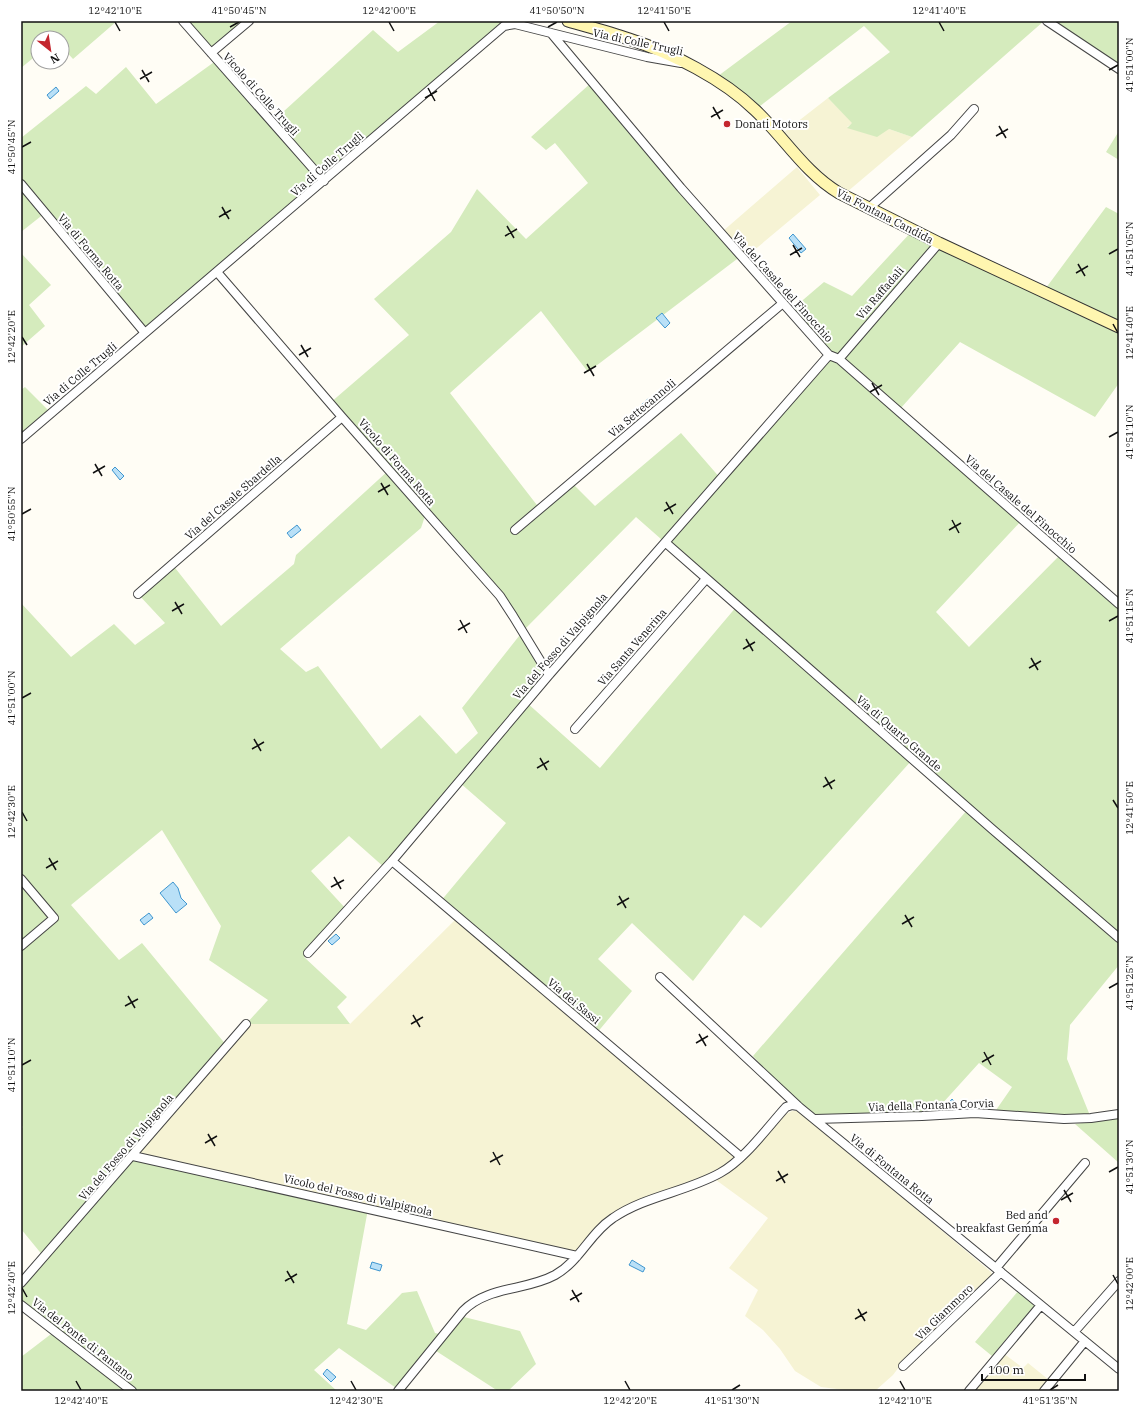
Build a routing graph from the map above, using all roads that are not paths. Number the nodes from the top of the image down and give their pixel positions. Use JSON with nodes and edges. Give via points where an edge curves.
{"nodes":[{"id":1,"x":183,"y":21,"type":"edge"},
{"id":2,"x":248,"y":21,"type":"edge"},
{"id":3,"x":514,"y":21,"type":"edge"},
{"id":4,"x":568,"y":21,"type":"edge"},
{"id":5,"x":1047,"y":21,"type":"edge"},
{"id":6,"x":531,"y":28,"type":"junction"},
{"id":7,"x":551,"y":33,"type":"junction"},
{"id":8,"x":211,"y":54,"type":"junction"},
{"id":9,"x":686,"y":63,"type":"junction"},
{"id":10,"x":1119,"y":69,"type":"edge"},
{"id":11,"x":974,"y":109,"type":"dead end"},
{"id":12,"x":324,"y":181,"type":"junction"},
{"id":13,"x":21,"y":184,"type":"edge"},
{"id":14,"x":869,"y":208,"type":"junction"},
{"id":15,"x":939,"y":242,"type":"junction"},
{"id":16,"x":217,"y":272,"type":"junction"},
{"id":17,"x":782,"y":303,"type":"junction"},
{"id":18,"x":1119,"y":327,"type":"edge"},
{"id":19,"x":145,"y":333,"type":"junction"},
{"id":20,"x":830,"y":355,"type":"junction"},
{"id":21,"x":839,"y":359,"type":"junction"},
{"id":22,"x":342,"y":417,"type":"junction"},
{"id":23,"x":21,"y":439,"type":"edge"},
{"id":24,"x":515,"y":530,"type":"dead end"},
{"id":25,"x":666,"y":543,"type":"junction"},
{"id":26,"x":706,"y":579,"type":"junction"},
{"id":27,"x":138,"y":594,"type":"dead end"},
{"id":28,"x":1119,"y":604,"type":"edge"},
{"id":29,"x":549,"y":675,"type":"junction"},
{"id":30,"x":575,"y":729,"type":"dead end"},
{"id":31,"x":392,"y":861,"type":"junction"},
{"id":32,"x":21,"y":879,"type":"edge"},
{"id":33,"x":1119,"y":938,"type":"edge"},
{"id":34,"x":21,"y":946,"type":"edge"},
{"id":35,"x":308,"y":953,"type":"dead end"},
{"id":36,"x":660,"y":977,"type":"dead end"},
{"id":37,"x":246,"y":1024,"type":"dead end"},
{"id":38,"x":798,"y":1106,"type":"junction"},
{"id":39,"x":1119,"y":1114,"type":"edge"},
{"id":40,"x":815,"y":1119,"type":"junction"},
{"id":41,"x":133,"y":1156,"type":"junction"},
{"id":42,"x":741,"y":1157,"type":"junction"},
{"id":43,"x":1085,"y":1163,"type":"dead end"},
{"id":44,"x":577,"y":1256,"type":"junction"},
{"id":45,"x":998,"y":1270,"type":"junction"},
{"id":46,"x":1119,"y":1280,"type":"edge"},
{"id":47,"x":21,"y":1283,"type":"edge"},
{"id":48,"x":21,"y":1305,"type":"edge"},
{"id":49,"x":1041,"y":1305,"type":"junction"},
{"id":50,"x":1074,"y":1332,"type":"junction"},
{"id":51,"x":1085,"y":1341,"type":"junction"},
{"id":52,"x":903,"y":1366,"type":"dead end"},
{"id":53,"x":1119,"y":1369,"type":"edge"},
{"id":54,"x":132,"y":1391,"type":"edge"},
{"id":55,"x":398,"y":1391,"type":"edge"},
{"id":56,"x":969,"y":1391,"type":"edge"},
{"id":57,"x":1044,"y":1391,"type":"edge"}],
"edges":[{"from":1,"to":8,"type":"street","name":"Vicolo di Colle Trugli"},
{"from":2,"to":8,"type":"street"},
{"from":3,"to":6,"type":"street"},
{"from":4,"to":9,"type":"main road","name":"Via Fontana Candida","via":[[639,42]]},
{"from":5,"to":10,"type":"street"},
{"from":6,"to":7,"type":"street","name":"Via di Colle Trugli"},
{"from":6,"to":12,"type":"street","name":"Via di Colle Trugli","via":[[512,24],[500,28]]},
{"from":7,"to":9,"type":"street","name":"Via di Colle Trugli","via":[[647,57]]},
{"from":7,"to":17,"type":"street","name":"Via del Casale del Finocchio"},
{"from":8,"to":12,"type":"street","name":"Vicolo di Colle Trugli"},
{"from":9,"to":14,"type":"main road","name":"Via Fontana Candida","via":[[745,101],[773,128],[801,162],[825,184]]},
{"from":11,"to":14,"type":"street","via":[[947,139]]},
{"from":12,"to":16,"type":"street","name":"Via di Colle Trugli"},
{"from":13,"to":19,"type":"street","name":"Via di Forma Rotta"},
{"from":14,"to":15,"type":"main road","name":"Via Fontana Candida"},
{"from":15,"to":18,"type":"main road","name":"Via Fontana Candida"},
{"from":15,"to":21,"type":"street","name":"Via Raffadali"},
{"from":16,"to":19,"type":"street","name":"Via di Colle Trugli"},
{"from":16,"to":22,"type":"street","name":"Vicolo di Forma Rotta"},
{"from":17,"to":20,"type":"street","name":"Via del Casale del Finocchio"},
{"from":17,"to":24,"type":"street","name":"Via Settecannoli"},
{"from":19,"to":23,"type":"street","name":"Via di Colle Trugli"},
{"from":20,"to":21,"type":"street","name":"Via del Casale del Finocchio"},
{"from":20,"to":25,"type":"street","name":"Via del Fosso di Valpignola"},
{"from":21,"to":28,"type":"street","name":"Via del Casale del Finocchio"},
{"from":22,"to":27,"type":"street","name":"Via del Casale Sbardella"},
{"from":22,"to":29,"type":"street","name":"Vicolo di Forma Rotta","via":[[501,598]]},
{"from":25,"to":26,"type":"street","name":"Via di Quarto Grande"},
{"from":25,"to":29,"type":"street","name":"Via del Fosso di Valpignola"},
{"from":26,"to":30,"type":"street","name":"Via Santa Venerina"},
{"from":26,"to":33,"type":"street","name":"Via di Quarto Grande"},
{"from":29,"to":31,"type":"street","name":"Via del Fosso di Valpignola"},
{"from":31,"to":35,"type":"street","name":"Via del Fosso di Valpignola"},
{"from":31,"to":42,"type":"street","name":"Via dei Sassi"},
{"from":32,"to":34,"type":"street","via":[[54,918]]},
{"from":36,"to":38,"type":"street","name":"Via di Fontana Rotta"},
{"from":37,"to":41,"type":"street","name":"Via del Fosso di Valpignola"},
{"from":38,"to":40,"type":"street","name":"Via di Fontana Rotta"},
{"from":38,"to":42,"type":"street","via":[[786,1108]]},
{"from":39,"to":40,"type":"street","name":"Via della Fontana Corvia","via":[[1064,1119],[979,1112]]},
{"from":40,"to":45,"type":"street","name":"Via di Fontana Rotta"},
{"from":41,"to":44,"type":"street","name":"Vicolo del Fosso di Valpignola"},
{"from":41,"to":47,"type":"street","name":"Via del Fosso di Valpignola"},
{"from":42,"to":44,"type":"street","via":[[729,1168],[712,1177],[640,1204],[616,1216],[600,1228]]},
{"from":43,"to":45,"type":"street","name":"Via Giammoro"},
{"from":44,"to":55,"type":"street","via":[[566,1268],[550,1277],[489,1295],[471,1304]]},
{"from":45,"to":49,"type":"street","name":"Via di Fontana Rotta"},
{"from":45,"to":52,"type":"street","name":"Via Giammoro"},
{"from":46,"to":50,"type":"street"},
{"from":48,"to":54,"type":"street","name":"Via del Ponte di Pantano"},
{"from":49,"to":50,"type":"street","name":"Via di Fontana Rotta"},
{"from":49,"to":56,"type":"street"},
{"from":50,"to":51,"type":"street","name":"Via di Fontana Rotta"},
{"from":51,"to":53,"type":"street","name":"Via di Fontana Rotta"},
{"from":51,"to":57,"type":"street"}]}
